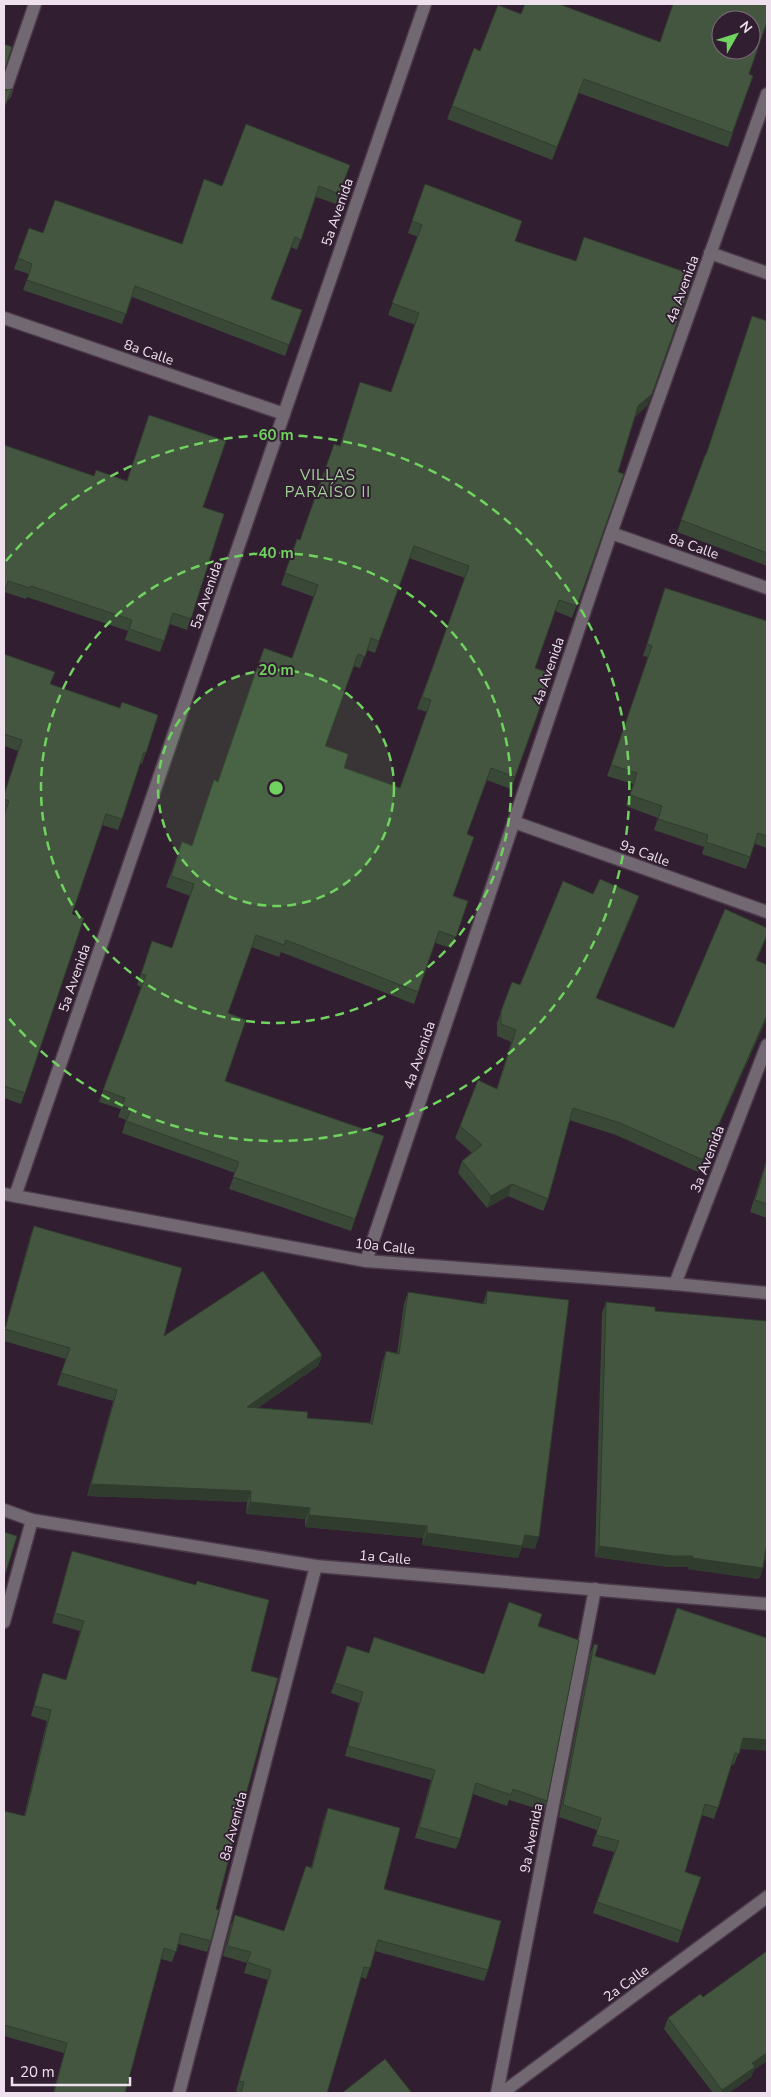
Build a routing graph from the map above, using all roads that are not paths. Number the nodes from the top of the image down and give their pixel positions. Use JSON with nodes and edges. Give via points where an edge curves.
{"nodes":[{"id":1,"x":35,"y":4,"type":"edge"},
{"id":2,"x":425,"y":4,"type":"edge"},
{"id":3,"x":4,"y":94,"type":"edge"},
{"id":4,"x":767,"y":94,"type":"edge"},
{"id":5,"x":710,"y":253,"type":"junction"},
{"id":6,"x":767,"y":273,"type":"edge"},
{"id":7,"x":4,"y":318,"type":"edge"},
{"id":8,"x":284,"y":414,"type":"junction"},
{"id":9,"x":611,"y":532,"type":"junction"},
{"id":10,"x":767,"y":588,"type":"edge"},
{"id":11,"x":514,"y":822,"type":"junction"},
{"id":12,"x":767,"y":912,"type":"edge"},
{"id":13,"x":767,"y":1044,"type":"edge"},
{"id":14,"x":9,"y":1195,"type":"edge"},
{"id":15,"x":366,"y":1261,"type":"junction"},
{"id":16,"x":675,"y":1284,"type":"junction"},
{"id":17,"x":767,"y":1293,"type":"edge"},
{"id":18,"x":4,"y":1510,"type":"edge"},
{"id":19,"x":32,"y":1520,"type":"junction"},
{"id":20,"x":316,"y":1566,"type":"junction"},
{"id":21,"x":594,"y":1589,"type":"junction"},
{"id":22,"x":767,"y":1604,"type":"edge"},
{"id":23,"x":4,"y":1622,"type":"edge"},
{"id":24,"x":767,"y":1897,"type":"edge"},
{"id":25,"x":179,"y":2093,"type":"edge"},
{"id":26,"x":497,"y":2093,"type":"edge"},
{"id":27,"x":502,"y":2093,"type":"edge"}],
"edges":[{"from":1,"to":3,"type":"street"},
{"from":2,"to":8,"type":"street","name":"5a Avenida"},
{"from":4,"to":5,"type":"street","name":"4a Avenida"},
{"from":5,"to":6,"type":"street"},
{"from":5,"to":9,"type":"street","name":"4a Avenida"},
{"from":7,"to":8,"type":"street","name":"8a Calle"},
{"from":8,"to":14,"type":"street","name":"5a Avenida"},
{"from":9,"to":10,"type":"street","name":"8a Calle"},
{"from":9,"to":11,"type":"street","name":"4a Avenida"},
{"from":11,"to":12,"type":"street","name":"9a Calle"},
{"from":11,"to":15,"type":"street","name":"4a Avenida"},
{"from":13,"to":16,"type":"street","name":"3a Avenida"},
{"from":14,"to":15,"type":"street","name":"10a Calle"},
{"from":15,"to":16,"type":"street","name":"10a Calle"},
{"from":16,"to":17,"type":"street","name":"10a Calle"},
{"from":18,"to":19,"type":"street","name":"1a Calle"},
{"from":19,"to":20,"type":"street","name":"1a Calle"},
{"from":19,"to":23,"type":"street"},
{"from":20,"to":21,"type":"street","name":"1a Calle"},
{"from":20,"to":25,"type":"street","name":"8a Avenida"},
{"from":21,"to":22,"type":"street","name":"1a Calle"},
{"from":21,"to":26,"type":"street","name":"9a Avenida"},
{"from":24,"to":27,"type":"street","name":"2a Calle"}]}
